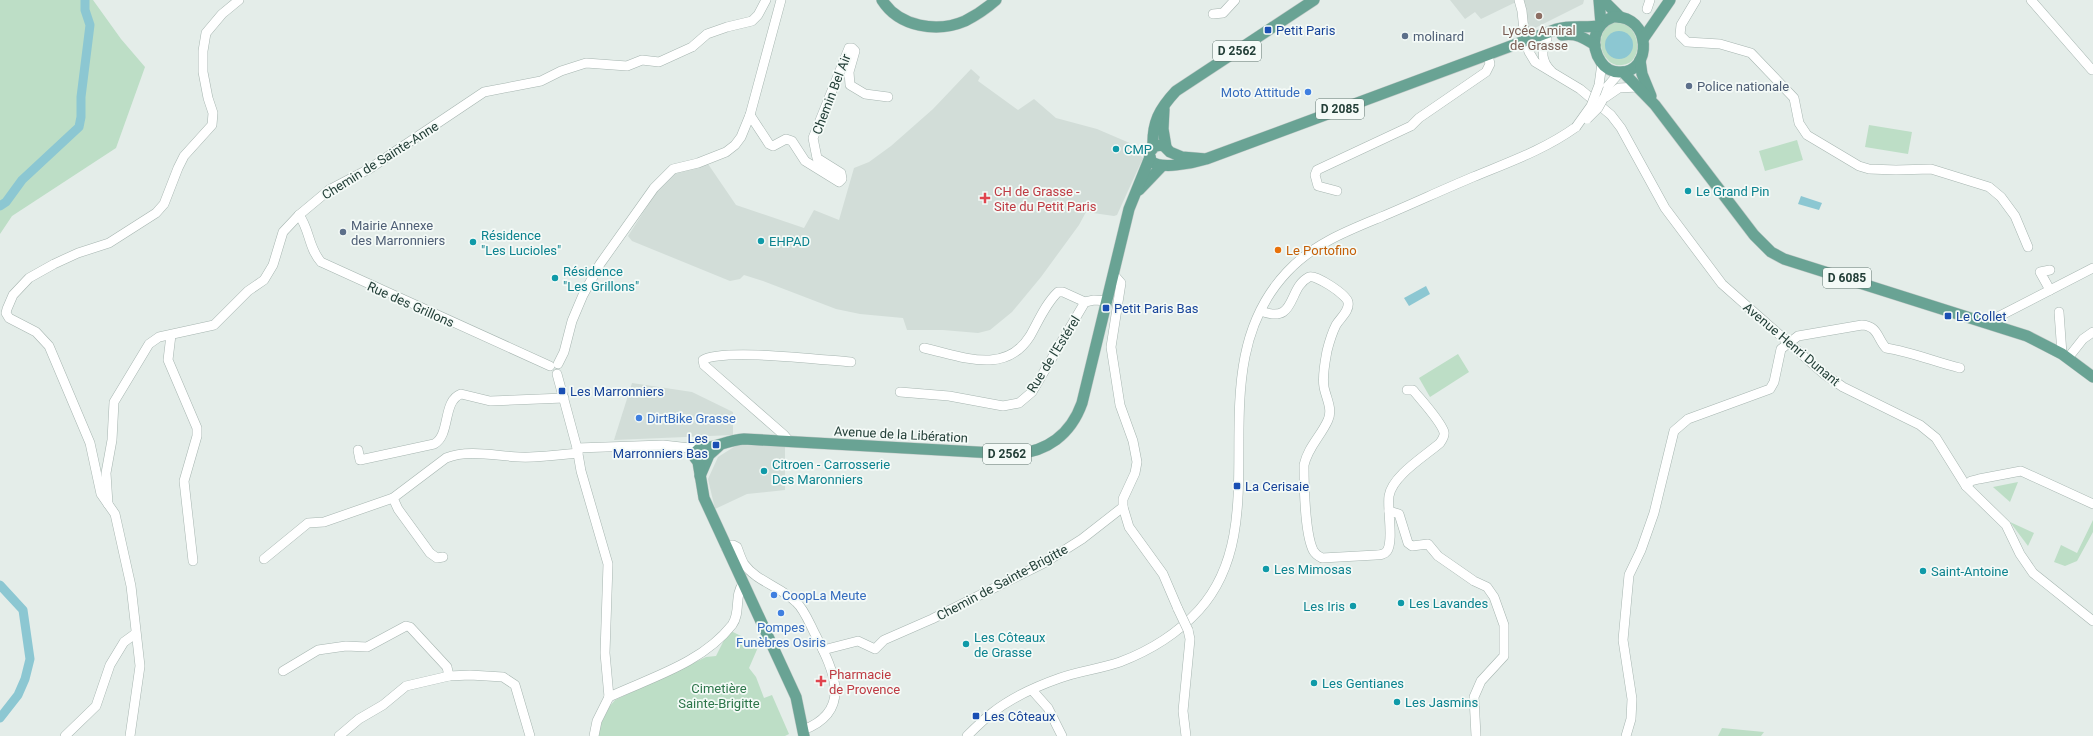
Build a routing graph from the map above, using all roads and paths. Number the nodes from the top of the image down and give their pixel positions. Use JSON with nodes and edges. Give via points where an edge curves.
{"nodes":[{"id":1,"x":238,"y":0,"type":"edge"},
{"id":2,"x":766,"y":0,"type":"edge"},
{"id":3,"x":780,"y":0,"type":"edge"},
{"id":4,"x":882,"y":0,"type":"edge"},
{"id":5,"x":996,"y":0,"type":"edge"},
{"id":6,"x":1235,"y":0,"type":"edge"},
{"id":7,"x":1314,"y":0,"type":"edge"},
{"id":8,"x":1519,"y":0,"type":"edge"},
{"id":9,"x":1599,"y":0,"type":"edge"},
{"id":10,"x":1603,"y":0,"type":"edge"},
{"id":11,"x":1670,"y":0,"type":"edge"},
{"id":12,"x":1696,"y":0,"type":"edge"},
{"id":13,"x":2031,"y":0,"type":"edge"},
{"id":14,"x":1213,"y":14,"type":"dead end"},
{"id":15,"x":1660,"y":15,"type":"junction"},
{"id":16,"x":1620,"y":17,"type":"junction"},
{"id":17,"x":1633,"y":21,"type":"junction"},
{"id":18,"x":1600,"y":25,"type":"junction"},
{"id":19,"x":1643,"y":39,"type":"junction"},
{"id":20,"x":1547,"y":40,"type":"junction"},
{"id":21,"x":1526,"y":44,"type":"junction"},
{"id":22,"x":1595,"y":45,"type":"junction"},
{"id":23,"x":1488,"y":56,"type":"junction"},
{"id":24,"x":1640,"y":60,"type":"junction"},
{"id":25,"x":1602,"y":63,"type":"junction"},
{"id":26,"x":2092,"y":70,"type":"dead end"},
{"id":27,"x":1551,"y":71,"type":"junction"},
{"id":28,"x":1622,"y":72,"type":"junction"},
{"id":29,"x":1638,"y":87,"type":"junction"},
{"id":30,"x":1607,"y":88,"type":"junction"},
{"id":31,"x":888,"y":97,"type":"dead end"},
{"id":32,"x":1655,"y":105,"type":"junction"},
{"id":33,"x":1164,"y":106,"type":"junction"},
{"id":34,"x":750,"y":115,"type":"junction"},
{"id":35,"x":1576,"y":127,"type":"junction"},
{"id":36,"x":1168,"y":149,"type":"junction"},
{"id":37,"x":1151,"y":152,"type":"junction"},
{"id":38,"x":1206,"y":159,"type":"junction"},
{"id":39,"x":1164,"y":165,"type":"junction"},
{"id":40,"x":1337,"y":191,"type":"dead end"},
{"id":41,"x":1133,"y":196,"type":"junction"},
{"id":42,"x":299,"y":215,"type":"junction"},
{"id":43,"x":2028,"y":247,"type":"dead end"},
{"id":44,"x":2093,"y":268,"type":"edge"},
{"id":45,"x":2050,"y":270,"type":"dead end"},
{"id":46,"x":1114,"y":275,"type":"junction"},
{"id":47,"x":2050,"y":290,"type":"junction"},
{"id":48,"x":1108,"y":301,"type":"junction"},
{"id":49,"x":1085,"y":302,"type":"junction"},
{"id":50,"x":1261,"y":311,"type":"junction"},
{"id":51,"x":2059,"y":312,"type":"dead end"},
{"id":52,"x":1986,"y":323,"type":"junction"},
{"id":53,"x":2093,"y":332,"type":"edge"},
{"id":54,"x":171,"y":335,"type":"junction"},
{"id":55,"x":1789,"y":342,"type":"junction"},
{"id":56,"x":924,"y":348,"type":"dead end"},
{"id":57,"x":2065,"y":356,"type":"junction"},
{"id":58,"x":851,"y":362,"type":"dead end"},
{"id":59,"x":554,"y":365,"type":"junction"},
{"id":60,"x":1960,"y":368,"type":"dead end"},
{"id":61,"x":2093,"y":377,"type":"edge"},
{"id":62,"x":1407,"y":390,"type":"dead end"},
{"id":63,"x":900,"y":392,"type":"dead end"},
{"id":64,"x":564,"y":398,"type":"junction"},
{"id":65,"x":790,"y":442,"type":"junction"},
{"id":66,"x":358,"y":450,"type":"dead end"},
{"id":67,"x":578,"y":451,"type":"junction"},
{"id":68,"x":702,"y":456,"type":"junction"},
{"id":69,"x":1966,"y":486,"type":"junction"},
{"id":70,"x":392,"y":498,"type":"junction"},
{"id":71,"x":108,"y":504,"type":"junction"},
{"id":72,"x":2093,"y":504,"type":"edge"},
{"id":73,"x":1123,"y":507,"type":"junction"},
{"id":74,"x":1389,"y":511,"type":"junction"},
{"id":75,"x":726,"y":548,"type":"junction"},
{"id":76,"x":444,"y":557,"type":"dead end"},
{"id":77,"x":264,"y":559,"type":"dead end"},
{"id":78,"x":193,"y":561,"type":"dead end"},
{"id":79,"x":743,"y":584,"type":"junction"},
{"id":80,"x":2093,"y":621,"type":"edge"},
{"id":81,"x":135,"y":634,"type":"junction"},
{"id":82,"x":823,"y":650,"type":"junction"},
{"id":83,"x":283,"y":671,"type":"dead end"},
{"id":84,"x":449,"y":676,"type":"junction"},
{"id":85,"x":1032,"y":690,"type":"junction"},
{"id":86,"x":609,"y":697,"type":"junction"},
{"id":87,"x":804,"y":733,"type":"edge"},
{"id":88,"x":65,"y":736,"type":"edge"},
{"id":89,"x":130,"y":736,"type":"edge"},
{"id":90,"x":339,"y":736,"type":"edge"},
{"id":91,"x":530,"y":736,"type":"edge"},
{"id":92,"x":594,"y":736,"type":"edge"},
{"id":93,"x":967,"y":736,"type":"edge"},
{"id":94,"x":1062,"y":736,"type":"edge"},
{"id":95,"x":1186,"y":736,"type":"edge"},
{"id":96,"x":1476,"y":736,"type":"edge"},
{"id":97,"x":1626,"y":736,"type":"edge"}],
"edges":[{"from":1,"to":71,"type":"street","via":[[206,33],[203,72],[213,113],[212,125],[184,156],[164,204],[156,213],[109,243],[78,252],[29,278],[13,295],[7,309],[6,314],[9,318],[36,332],[49,346],[90,443],[97,481],[101,494]]},
{"from":2,"to":42,"type":"street","name":"Chemin de Sainte-Anne","via":[[752,21],[707,34],[692,47],[659,62],[642,60],[627,66],[586,63],[541,81],[484,92],[369,169],[329,190]]},
{"from":3,"to":34,"type":"street"},
{"from":4,"to":5,"type":"main road","via":[[894,14],[908,22],[935,27],[965,21]]},
{"from":6,"to":14,"type":"street","via":[[1222,12]]},
{"from":7,"to":33,"type":"main road","number":"D 2562","via":[[1176,91]]},
{"from":8,"to":21,"type":"street"},
{"from":9,"to":18,"type":"main road"},
{"from":10,"to":16,"type":"main road"},
{"from":11,"to":15,"type":"main road"},
{"from":12,"to":43,"type":"street","via":[[1682,25],[1682,39],[1687,42],[1720,44],[1751,53],[1794,98],[1801,128],[1817,143],[1869,169],[1931,169],[1989,187],[2001,197],[2015,216]]},
{"from":13,"to":26,"type":"street"},
{"from":15,"to":17,"type":"main road","via":[[1648,20]]},
{"from":15,"to":19,"type":"main road"},
{"from":16,"to":17,"type":"main road"},
{"from":16,"to":18,"type":"main road","via":[[1608,19]]},
{"from":17,"to":19,"type":"main road"},
{"from":18,"to":21,"type":"main road","number":"D 2085","via":[[1562,28]]},
{"from":18,"to":22,"type":"main road","via":[[1594,37]]},
{"from":19,"to":24,"type":"main road"},
{"from":20,"to":21,"type":"main road","number":"D 2085"},
{"from":20,"to":22,"type":"main road","number":"D 2085","via":[[1577,35],[1583,36]]},
{"from":20,"to":27,"type":"street","via":[[1542,56]]},
{"from":21,"to":23,"type":"main road","number":"D 2085"},
{"from":21,"to":27,"type":"street","name":"Avenue Henri Dunant","via":[[1535,62]]},
{"from":22,"to":25,"type":"main road"},
{"from":23,"to":38,"type":"main road","number":"D 2085"},
{"from":23,"to":40,"type":"street","via":[[1490,64],[1486,72],[1411,126],[1317,170],[1315,175],[1318,186]]},
{"from":24,"to":28,"type":"main road","via":[[1634,68]]},
{"from":24,"to":32,"type":"main road","number":"D 6085","via":[[1642,74]]},
{"from":25,"to":28,"type":"main road","via":[[1610,70]]},
{"from":25,"to":30,"type":"street"},
{"from":27,"to":55,"type":"street","name":"Avenue Henri Dunant","via":[[1590,95],[1611,115],[1621,128],[1665,208],[1722,284]]},
{"from":28,"to":29,"type":"main road","number":"D 6085"},
{"from":28,"to":30,"type":"street"},
{"from":29,"to":30,"type":"street"},
{"from":29,"to":32,"type":"main road","number":"D 6085"},
{"from":30,"to":35,"type":"street","bridge":true},
{"from":30,"to":35,"type":"street","bridge":true,"via":[[1603,99],[1592,114]]},
{"from":31,"to":34,"type":"street","name":"Chemin Bel Air","via":[[864,94],[850,85],[849,72],[855,51],[849,48],[813,138],[817,158],[841,173],[842,179],[839,182],[805,162],[792,141],[786,139],[773,146],[769,144]]},
{"from":32,"to":52,"type":"main road","number":"D 6085","via":[[1754,235],[1771,252],[1784,259]]},
{"from":33,"to":36,"type":"main road","via":[[1164,129]]},
{"from":33,"to":37,"type":"main road","number":"D 2562","via":[[1154,123]]},
{"from":34,"to":59,"type":"street","via":[[746,128],[735,145],[726,152],[673,170],[654,188],[600,264],[583,295],[564,352]]},
{"from":35,"to":50,"type":"street","via":[[1530,154],[1332,238],[1289,270],[1277,283]]},
{"from":36,"to":37,"type":"main road","via":[[1158,145]]},
{"from":36,"to":38,"type":"main road","number":"D 2085","via":[[1187,159]]},
{"from":36,"to":39,"type":"main road","via":[[1170,159]]},
{"from":37,"to":39,"type":"main road","via":[[1154,164]]},
{"from":37,"to":41,"type":"main road","name":"Avenue de la Libération","number":"D 2562"},
{"from":38,"to":39,"type":"main road","number":"D 2085","via":[[1186,164]]},
{"from":39,"to":41,"type":"main road"},
{"from":41,"to":46,"type":"main road","name":"Avenue de la Libération","number":"D 2562"},
{"from":42,"to":54,"type":"street","name":"Chemin de Sainte-Anne","via":[[283,232],[273,265],[264,280],[248,291],[214,325]]},
{"from":42,"to":59,"type":"street","name":"Rue des Grillons","via":[[306,225],[314,254],[321,262]]},
{"from":44,"to":47,"type":"street"},
{"from":45,"to":47,"type":"street","via":[[2040,272]]},
{"from":46,"to":48,"type":"main road","name":"Avenue de la Libération","number":"D 2562"},
{"from":46,"to":73,"type":"street","via":[[1121,283],[1111,347],[1120,405],[1133,441],[1137,462],[1135,473],[1123,499]]},
{"from":47,"to":52,"type":"street"},
{"from":48,"to":49,"type":"street","name":"Rue de l'Estérel"},
{"from":48,"to":65,"type":"main road","name":"Avenue de la Libération","number":"D 2562","via":[[1077,416],[1061,437],[1044,448],[1012,454]]},
{"from":49,"to":56,"type":"street","via":[[1058,292],[1024,345],[1006,357],[988,362]]},
{"from":49,"to":63,"type":"street","name":"Rue de l'Estérel","via":[[1032,392],[1019,403],[1003,406],[949,396]]},
{"from":50,"to":74,"type":"street","via":[[1283,313],[1301,284],[1309,277],[1316,277],[1345,296],[1348,302],[1347,311],[1336,326],[1327,351],[1324,387],[1330,411],[1328,419],[1306,456],[1304,465],[1307,518],[1312,549],[1316,556],[1322,558],[1384,554],[1390,542]]},
{"from":50,"to":85,"type":"street","via":[[1242,366],[1238,404],[1236,515],[1232,550],[1222,575],[1200,608],[1181,628],[1154,646],[1120,662],[1061,678]]},
{"from":51,"to":57,"type":"street"},
{"from":52,"to":57,"type":"main road","number":"D 6085","via":[[2032,338]]},
{"from":53,"to":57,"type":"street"},
{"from":54,"to":71,"type":"street","name":"Chemin de Sainte-Anne","via":[[159,337],[149,344],[114,402],[112,440],[106,474]]},
{"from":54,"to":78,"type":"street","via":[[168,360],[197,428],[184,481]]},
{"from":55,"to":60,"type":"street","via":[[1798,336],[1869,326],[1878,334],[1886,348]]},
{"from":55,"to":69,"type":"street","name":"Avenue Henri Dunant","via":[[1843,387],[1880,404],[1936,438]]},
{"from":55,"to":97,"type":"street","via":[[1781,349],[1774,382],[1770,389],[1688,419],[1674,431],[1654,512],[1629,575],[1623,640],[1632,699],[1631,719]]},
{"from":57,"to":61,"type":"main road","number":"D 6085"},
{"from":58,"to":65,"type":"street","via":[[717,355],[703,360],[704,365]]},
{"from":59,"to":64,"type":"street","via":[[551,372],[557,374]]},
{"from":62,"to":74,"type":"street","via":[[1413,390],[1444,431],[1444,437],[1393,484],[1389,495]]},
{"from":64,"to":66,"type":"street","via":[[490,401],[461,394],[453,399],[440,439],[434,444],[360,460]]},
{"from":64,"to":67,"type":"street"},
{"from":65,"to":68,"type":"main road","name":"Avenue de la Libération","number":"D 2562","via":[[744,439],[721,443]]},
{"from":67,"to":68,"type":"street","via":[[663,445],[686,447]]},
{"from":67,"to":70,"type":"street","via":[[520,457],[490,454],[452,455]]},
{"from":67,"to":86,"type":"street","via":[[608,564],[604,653]]},
{"from":68,"to":75,"type":"main road","name":"Avenue de la Libération","number":"D 2562","via":[[700,476],[704,498]]},
{"from":69,"to":72,"type":"street","via":[[1979,478],[2021,470]]},
{"from":69,"to":80,"type":"street","name":"Avenue Henri Dunant","via":[[2006,525],[2020,554],[2033,573]]},
{"from":70,"to":76,"type":"street","via":[[430,553],[437,558]]},
{"from":70,"to":77,"type":"street","via":[[324,522],[308,524],[283,541]]},
{"from":71,"to":81,"type":"street","via":[[115,514],[120,533],[131,586]]},
{"from":73,"to":82,"type":"street","name":"Chemin de Sainte-Brigitte","via":[[1082,539],[1044,563],[884,640],[875,649],[858,641]]},
{"from":73,"to":95,"type":"street","bridge":true,"via":[[1129,527],[1164,574],[1188,630],[1190,639],[1183,711]]},
{"from":74,"to":96,"type":"street","via":[[1401,518],[1408,543],[1412,546],[1428,544],[1438,556],[1487,587],[1497,603],[1504,624],[1504,656],[1481,681],[1474,697]]},
{"from":75,"to":79,"type":"main road","name":"Avenue de la Libération","number":"D 2562"},
{"from":75,"to":82,"type":"street","via":[[733,545],[737,547],[743,564],[796,602]]},
{"from":79,"to":86,"type":"street","via":[[739,592],[736,618],[711,646],[692,660]]},
{"from":79,"to":87,"type":"main road","name":"Avenue de la Libération","number":"D 2562","via":[[796,697]]},
{"from":81,"to":88,"type":"street","via":[[124,642],[110,665],[96,706]]},
{"from":81,"to":89,"type":"street","via":[[140,666]]},
{"from":82,"to":87,"type":"street","via":[[834,676],[835,695],[829,712]]},
{"from":83,"to":84,"type":"street","via":[[318,650],[346,646],[367,647],[406,626],[410,627],[447,667]]},
{"from":84,"to":90,"type":"street","via":[[406,686]]},
{"from":84,"to":91,"type":"street","via":[[503,677],[515,685]]},
{"from":85,"to":93,"type":"street","via":[[992,713]]},
{"from":85,"to":94,"type":"street","via":[[1048,708]]},
{"from":86,"to":92,"type":"street","via":[[597,721]]}]}
